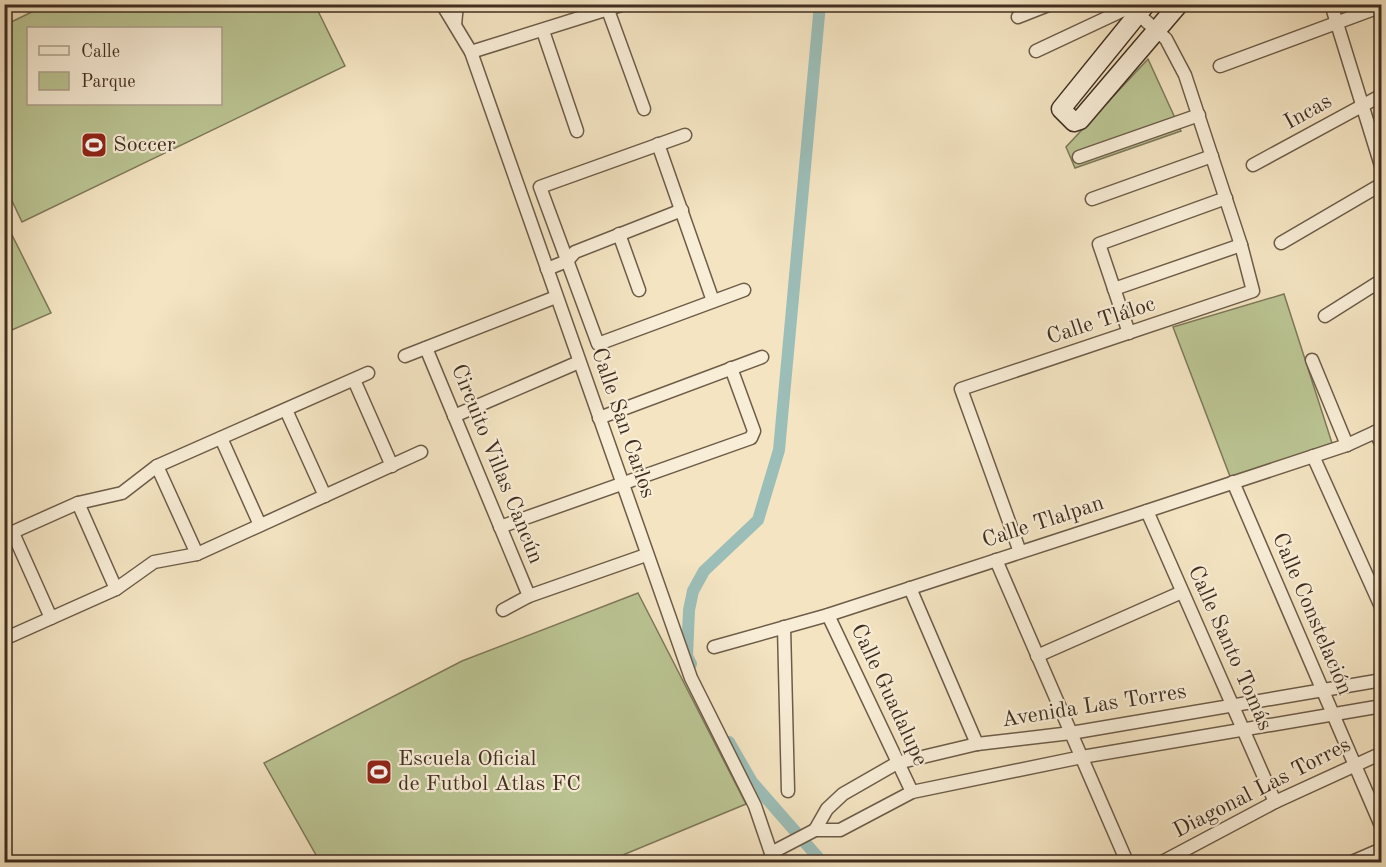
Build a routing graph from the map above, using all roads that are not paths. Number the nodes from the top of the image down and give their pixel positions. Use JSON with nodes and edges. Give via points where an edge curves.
{"nodes":[{"id":1,"x":442,"y":4,"type":"edge"},
{"id":2,"x":457,"y":4,"type":"edge"},
{"id":3,"x":624,"y":4,"type":"edge"},
{"id":4,"x":1051,"y":4,"type":"edge"},
{"id":5,"x":1179,"y":4,"type":"edge"},
{"id":6,"x":1331,"y":4,"type":"edge"},
{"id":7,"x":1382,"y":6,"type":"edge"},
{"id":8,"x":1135,"y":7,"type":"edge"},
{"id":9,"x":608,"y":10,"type":"junction"},
{"id":10,"x":1018,"y":17,"type":"dead end"},
{"id":11,"x":1336,"y":24,"type":"junction"},
{"id":12,"x":455,"y":25,"type":"junction"},
{"id":13,"x":543,"y":31,"type":"junction"},
{"id":14,"x":1157,"y":31,"type":"junction"},
{"id":15,"x":1036,"y":51,"type":"dead end"},
{"id":16,"x":471,"y":52,"type":"junction"},
{"id":17,"x":1220,"y":66,"type":"dead end"},
{"id":18,"x":1382,"y":95,"type":"edge"},
{"id":19,"x":1361,"y":106,"type":"junction"},
{"id":20,"x":644,"y":109,"type":"dead end"},
{"id":21,"x":1199,"y":115,"type":"junction"},
{"id":22,"x":577,"y":131,"type":"dead end"},
{"id":23,"x":685,"y":135,"type":"dead end"},
{"id":24,"x":658,"y":144,"type":"junction"},
{"id":25,"x":1212,"y":156,"type":"junction"},
{"id":26,"x":1079,"y":158,"type":"dead end"},
{"id":27,"x":1253,"y":165,"type":"dead end"},
{"id":28,"x":1382,"y":169,"type":"edge"},
{"id":29,"x":1382,"y":184,"type":"edge"},
{"id":30,"x":1226,"y":198,"type":"junction"},
{"id":31,"x":1092,"y":199,"type":"dead end"},
{"id":32,"x":682,"y":210,"type":"junction"},
{"id":33,"x":619,"y":234,"type":"junction"},
{"id":34,"x":1281,"y":243,"type":"dead end"},
{"id":35,"x":1241,"y":245,"type":"junction"},
{"id":36,"x":569,"y":254,"type":"junction"},
{"id":37,"x":542,"y":255,"type":"junction"},
{"id":38,"x":547,"y":269,"type":"junction"},
{"id":39,"x":1382,"y":280,"type":"edge"},
{"id":40,"x":1114,"y":289,"type":"junction"},
{"id":41,"x":639,"y":290,"type":"dead end"},
{"id":42,"x":744,"y":290,"type":"dead end"},
{"id":43,"x":551,"y":299,"type":"junction"},
{"id":44,"x":713,"y":302,"type":"junction"},
{"id":45,"x":1325,"y":316,"type":"dead end"},
{"id":46,"x":1129,"y":333,"type":"junction"},
{"id":47,"x":426,"y":348,"type":"junction"},
{"id":48,"x":405,"y":356,"type":"dead end"},
{"id":49,"x":762,"y":357,"type":"dead end"},
{"id":50,"x":1312,"y":360,"type":"dead end"},
{"id":51,"x":579,"y":362,"type":"junction"},
{"id":52,"x":731,"y":368,"type":"junction"},
{"id":53,"x":368,"y":373,"type":"dead end"},
{"id":54,"x":354,"y":380,"type":"junction"},
{"id":55,"x":286,"y":410,"type":"junction"},
{"id":56,"x":454,"y":416,"type":"junction"},
{"id":57,"x":599,"y":418,"type":"junction"},
{"id":58,"x":1378,"y":431,"type":"edge"},
{"id":59,"x":221,"y":438,"type":"junction"},
{"id":60,"x":1347,"y":445,"type":"junction"},
{"id":61,"x":1382,"y":445,"type":"edge"},
{"id":62,"x":422,"y":452,"type":"dead end"},
{"id":63,"x":1313,"y":456,"type":"junction"},
{"id":64,"x":157,"y":466,"type":"junction"},
{"id":65,"x":392,"y":466,"type":"junction"},
{"id":66,"x":1233,"y":482,"type":"junction"},
{"id":67,"x":622,"y":485,"type":"junction"},
{"id":68,"x":325,"y":496,"type":"junction"},
{"id":69,"x":78,"y":503,"type":"junction"},
{"id":70,"x":1147,"y":511,"type":"junction"},
{"id":71,"x":260,"y":525,"type":"junction"},
{"id":72,"x":500,"y":527,"type":"junction"},
{"id":73,"x":9,"y":535,"type":"edge"},
{"id":74,"x":1020,"y":552,"type":"junction"},
{"id":75,"x":197,"y":554,"type":"junction"},
{"id":76,"x":646,"y":555,"type":"junction"},
{"id":77,"x":996,"y":560,"type":"junction"},
{"id":78,"x":910,"y":588,"type":"junction"},
{"id":79,"x":116,"y":589,"type":"junction"},
{"id":80,"x":1182,"y":592,"type":"junction"},
{"id":81,"x":529,"y":596,"type":"junction"},
{"id":82,"x":1382,"y":609,"type":"edge"},
{"id":83,"x":503,"y":610,"type":"dead end"},
{"id":84,"x":828,"y":615,"type":"junction"},
{"id":85,"x":51,"y":618,"type":"junction"},
{"id":86,"x":784,"y":627,"type":"junction"},
{"id":87,"x":4,"y":639,"type":"edge"},
{"id":88,"x":714,"y":647,"type":"dead end"},
{"id":89,"x":1037,"y":656,"type":"junction"},
{"id":90,"x":1382,"y":680,"type":"edge"},
{"id":91,"x":1322,"y":690,"type":"junction"},
{"id":92,"x":1232,"y":705,"type":"junction"},
{"id":93,"x":1382,"y":706,"type":"edge"},
{"id":94,"x":1332,"y":714,"type":"junction"},
{"id":95,"x":1242,"y":730,"type":"junction"},
{"id":96,"x":1071,"y":733,"type":"junction"},
{"id":97,"x":977,"y":744,"type":"junction"},
{"id":98,"x":1382,"y":753,"type":"edge"},
{"id":99,"x":1082,"y":757,"type":"junction"},
{"id":100,"x":897,"y":763,"type":"junction"},
{"id":101,"x":1354,"y":764,"type":"junction"},
{"id":102,"x":788,"y":791,"type":"dead end"},
{"id":103,"x":912,"y":792,"type":"junction"},
{"id":104,"x":1275,"y":802,"type":"junction"},
{"id":105,"x":827,"y":809,"type":"junction"},
{"id":106,"x":1382,"y":828,"type":"edge"},
{"id":107,"x":840,"y":830,"type":"junction"},
{"id":108,"x":810,"y":833,"type":"junction"},
{"id":109,"x":1382,"y":849,"type":"edge"},
{"id":110,"x":771,"y":858,"type":"edge"},
{"id":111,"x":1127,"y":862,"type":"edge"},
{"id":112,"x":1162,"y":862,"type":"edge"},
{"id":113,"x":1352,"y":862,"type":"edge"}],
"edges":[{"from":1,"to":12,"type":"street","name":"Calle San Carlos"},
{"from":2,"to":12,"type":"street"},
{"from":3,"to":9,"type":"street"},
{"from":4,"to":10,"type":"street"},
{"from":5,"to":14,"type":"street"},
{"from":6,"to":11,"type":"street"},
{"from":7,"to":11,"type":"street"},
{"from":8,"to":14,"type":"street"},
{"from":8,"to":14,"type":"street","via":[[1061,109],[1074,122],[1080,120]]},
{"from":8,"to":15,"type":"street"},
{"from":9,"to":13,"type":"street"},
{"from":9,"to":20,"type":"street"},
{"from":11,"to":17,"type":"street"},
{"from":11,"to":19,"type":"street"},
{"from":12,"to":16,"type":"street","name":"Calle San Carlos"},
{"from":13,"to":16,"type":"street"},
{"from":13,"to":22,"type":"street"},
{"from":14,"to":21,"type":"street","via":[[1178,59]]},
{"from":16,"to":37,"type":"street","name":"Calle San Carlos"},
{"from":18,"to":19,"type":"street","name":"Incas"},
{"from":19,"to":27,"type":"street","name":"Incas"},
{"from":19,"to":28,"type":"street"},
{"from":21,"to":25,"type":"street"},
{"from":21,"to":26,"type":"street"},
{"from":23,"to":24,"type":"street"},
{"from":24,"to":32,"type":"street"},
{"from":24,"to":36,"type":"street","via":[[540,187]]},
{"from":25,"to":30,"type":"street"},
{"from":25,"to":31,"type":"street"},
{"from":29,"to":34,"type":"street"},
{"from":30,"to":35,"type":"street"},
{"from":30,"to":40,"type":"street","via":[[1099,244]]},
{"from":32,"to":33,"type":"street"},
{"from":32,"to":44,"type":"street"},
{"from":33,"to":36,"type":"street"},
{"from":33,"to":41,"type":"street"},
{"from":35,"to":40,"type":"street"},
{"from":35,"to":46,"type":"street","name":"Calle Tláloc","via":[[1253,291]]},
{"from":36,"to":37,"type":"street"},
{"from":36,"to":38,"type":"street"},
{"from":36,"to":44,"type":"street","via":[[598,344]]},
{"from":37,"to":38,"type":"street","name":"Calle San Carlos"},
{"from":38,"to":43,"type":"street","name":"Calle San Carlos"},
{"from":39,"to":45,"type":"street"},
{"from":40,"to":46,"type":"street"},
{"from":42,"to":44,"type":"street"},
{"from":43,"to":47,"type":"street"},
{"from":43,"to":51,"type":"street","name":"Calle San Carlos"},
{"from":46,"to":74,"type":"street","name":"Calle Tláloc","via":[[962,389]]},
{"from":47,"to":48,"type":"street"},
{"from":47,"to":56,"type":"street","name":"Circuito Villas Cancún"},
{"from":49,"to":52,"type":"street"},
{"from":50,"to":60,"type":"street"},
{"from":51,"to":56,"type":"street"},
{"from":51,"to":57,"type":"street","name":"Calle San Carlos"},
{"from":52,"to":57,"type":"street"},
{"from":52,"to":67,"type":"street","via":[[753,436]]},
{"from":53,"to":54,"type":"street"},
{"from":54,"to":55,"type":"street"},
{"from":54,"to":65,"type":"street"},
{"from":55,"to":59,"type":"street"},
{"from":55,"to":68,"type":"street"},
{"from":56,"to":72,"type":"street","name":"Circuito Villas Cancún"},
{"from":57,"to":67,"type":"street","name":"Calle San Carlos"},
{"from":58,"to":60,"type":"street","name":"Calle Tlalpan"},
{"from":58,"to":61,"type":"street"},
{"from":59,"to":64,"type":"street"},
{"from":59,"to":71,"type":"street"},
{"from":60,"to":63,"type":"street","name":"Calle Tlalpan"},
{"from":62,"to":65,"type":"street"},
{"from":63,"to":66,"type":"street","name":"Calle Tlalpan"},
{"from":63,"to":82,"type":"street"},
{"from":64,"to":69,"type":"street","via":[[122,493]]},
{"from":64,"to":75,"type":"street"},
{"from":65,"to":68,"type":"street"},
{"from":66,"to":70,"type":"street","name":"Calle Tlalpan"},
{"from":66,"to":91,"type":"street","name":"Calle Constelación"},
{"from":67,"to":72,"type":"street"},
{"from":67,"to":76,"type":"street","name":"Calle San Carlos"},
{"from":68,"to":71,"type":"street"},
{"from":69,"to":73,"type":"street"},
{"from":69,"to":79,"type":"street"},
{"from":70,"to":74,"type":"street","name":"Calle Tlalpan"},
{"from":70,"to":80,"type":"street","name":"Calle Santo Tomás"},
{"from":71,"to":75,"type":"street"},
{"from":72,"to":81,"type":"street","name":"Circuito Villas Cancún"},
{"from":73,"to":85,"type":"street"},
{"from":74,"to":77,"type":"street","name":"Calle Tlalpan"},
{"from":75,"to":79,"type":"street","via":[[154,562]]},
{"from":76,"to":81,"type":"street"},
{"from":76,"to":110,"type":"street","name":"Calle San Carlos","via":[[691,678],[755,806]]},
{"from":77,"to":78,"type":"street","name":"Calle Tlalpan"},
{"from":77,"to":89,"type":"street"},
{"from":78,"to":84,"type":"street","name":"Calle Tlalpan"},
{"from":78,"to":97,"type":"street"},
{"from":79,"to":85,"type":"street"},
{"from":80,"to":89,"type":"street"},
{"from":80,"to":92,"type":"street","name":"Calle Santo Tomás"},
{"from":81,"to":83,"type":"street"},
{"from":84,"to":86,"type":"street","name":"Calle Tlalpan"},
{"from":84,"to":100,"type":"street","name":"Calle Guadalupe"},
{"from":85,"to":87,"type":"street"},
{"from":86,"to":88,"type":"street","name":"Calle Tlalpan"},
{"from":86,"to":102,"type":"street"},
{"from":89,"to":96,"type":"street"},
{"from":90,"to":91,"type":"street","name":"Avenida Las Torres"},
{"from":91,"to":92,"type":"street","name":"Avenida Las Torres"},
{"from":91,"to":94,"type":"street","name":"Calle Constelación"},
{"from":92,"to":95,"type":"street","name":"Calle Santo Tomás"},
{"from":92,"to":96,"type":"street","name":"Avenida Las Torres"},
{"from":93,"to":94,"type":"street"},
{"from":94,"to":95,"type":"street"},
{"from":94,"to":101,"type":"street","name":"Calle Constelación"},
{"from":95,"to":99,"type":"street"},
{"from":95,"to":104,"type":"street","name":"Calle Santo Tomás"},
{"from":96,"to":97,"type":"street","name":"Avenida Las Torres"},
{"from":96,"to":99,"type":"street"},
{"from":97,"to":100,"type":"street","name":"Avenida Las Torres"},
{"from":98,"to":101,"type":"street","name":"Diagonal Las Torres"},
{"from":99,"to":103,"type":"street"},
{"from":99,"to":111,"type":"street"},
{"from":100,"to":103,"type":"street","name":"Calle Guadalupe"},
{"from":100,"to":105,"type":"street","name":"Avenida Las Torres","via":[[843,794]]},
{"from":101,"to":104,"type":"street","name":"Diagonal Las Torres"},
{"from":101,"to":106,"type":"street","name":"Calle Constelación"},
{"from":103,"to":107,"type":"street"},
{"from":104,"to":112,"type":"street","name":"Diagonal Las Torres"},
{"from":105,"to":107,"type":"street"},
{"from":105,"to":108,"type":"street","name":"Avenida Las Torres"},
{"from":107,"to":108,"type":"street"},
{"from":108,"to":110,"type":"street"},
{"from":109,"to":113,"type":"street"}]}
